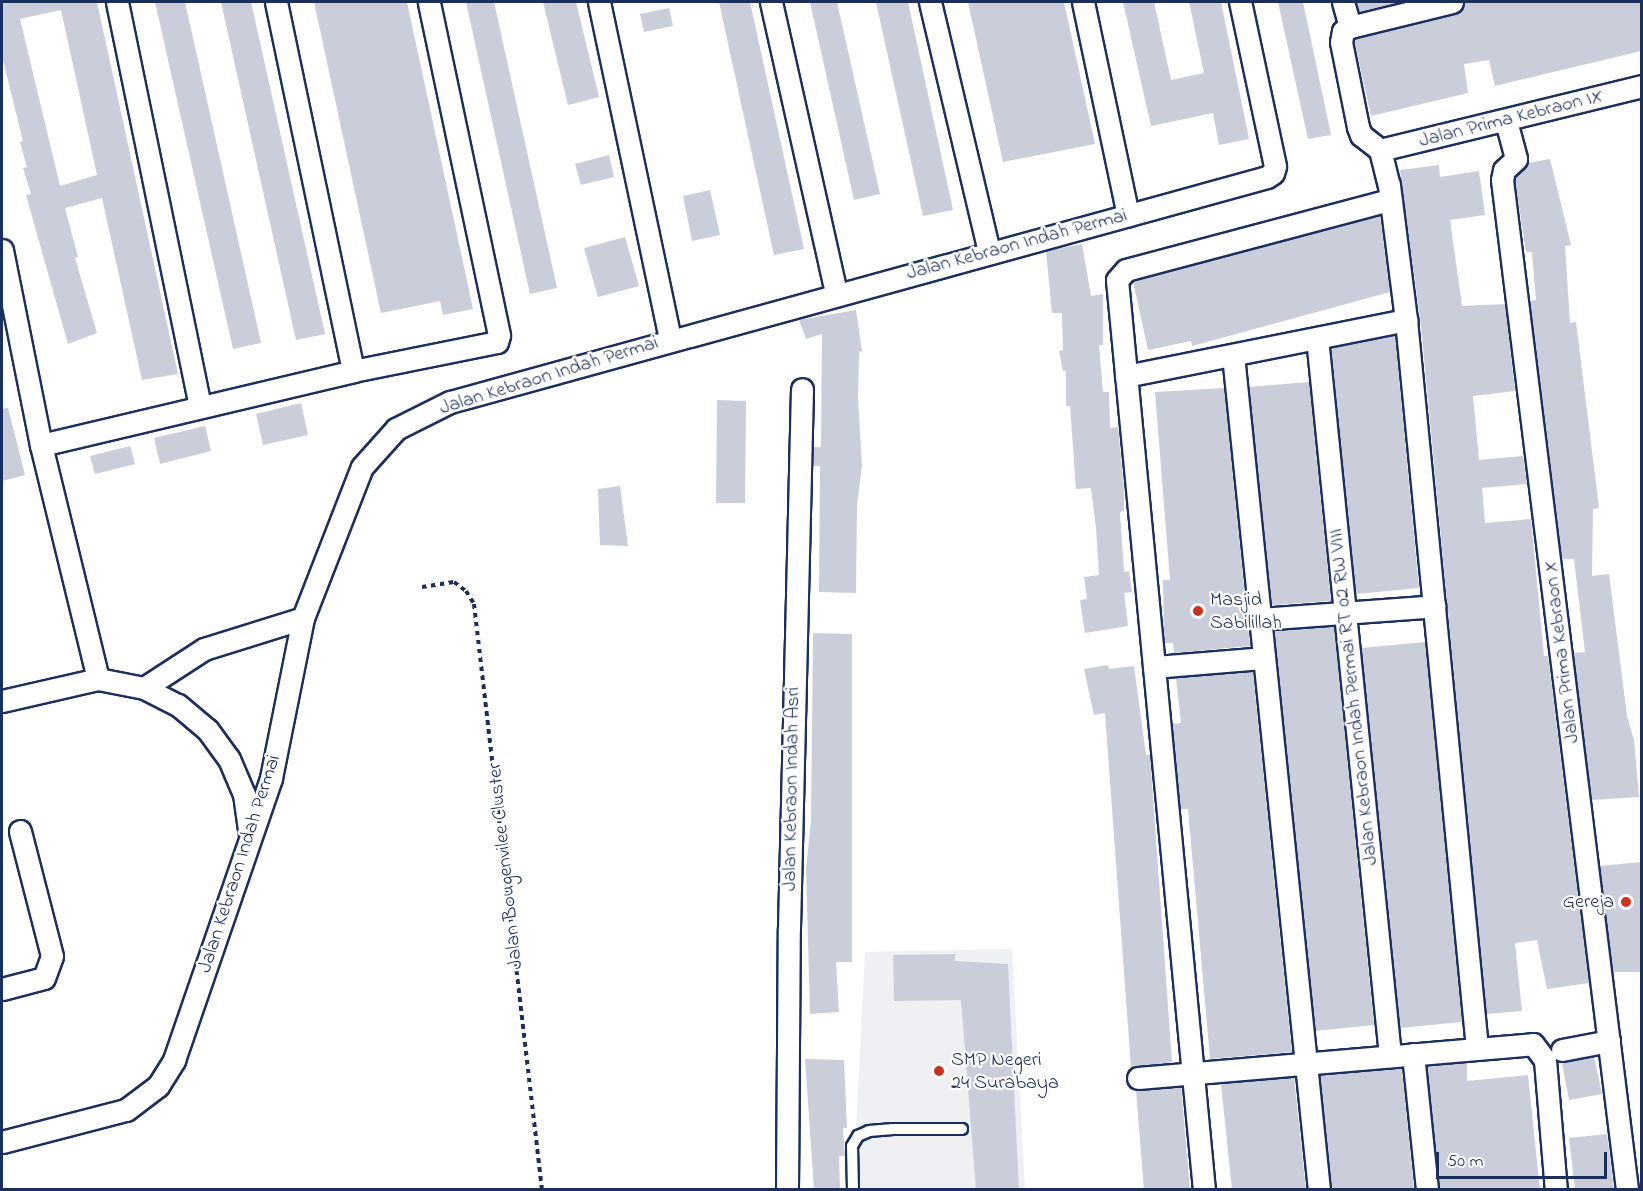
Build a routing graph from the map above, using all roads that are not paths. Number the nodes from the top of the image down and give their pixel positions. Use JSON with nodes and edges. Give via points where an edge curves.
{"nodes":[{"id":1,"x":117,"y":2,"type":"edge"},
{"id":2,"x":276,"y":2,"type":"edge"},
{"id":3,"x":429,"y":2,"type":"edge"},
{"id":4,"x":599,"y":2,"type":"edge"},
{"id":5,"x":771,"y":2,"type":"edge"},
{"id":6,"x":930,"y":2,"type":"edge"},
{"id":7,"x":1083,"y":2,"type":"edge"},
{"id":8,"x":1240,"y":2,"type":"edge"},
{"id":9,"x":1343,"y":2,"type":"edge"},
{"id":10,"x":1452,"y":2,"type":"edge"},
{"id":11,"x":1350,"y":27,"type":"junction"},
{"id":12,"x":1641,"y":86,"type":"edge"},
{"id":13,"x":1508,"y":127,"type":"junction"},
{"id":14,"x":1386,"y":175,"type":"junction"},
{"id":15,"x":1128,"y":215,"type":"junction"},
{"id":16,"x":2,"y":250,"type":"edge"},
{"id":17,"x":989,"y":252,"type":"junction"},
{"id":18,"x":836,"y":293,"type":"junction"},
{"id":19,"x":1406,"y":320,"type":"junction"},
{"id":20,"x":1317,"y":338,"type":"junction"},
{"id":21,"x":670,"y":340,"type":"junction"},
{"id":22,"x":1233,"y":355,"type":"junction"},
{"id":23,"x":353,"y":371,"type":"junction"},
{"id":24,"x":1126,"y":376,"type":"junction"},
{"id":25,"x":802,"y":389,"type":"dead end"},
{"id":26,"x":200,"y":406,"type":"junction"},
{"id":27,"x":41,"y":445,"type":"junction"},
{"id":28,"x":1435,"y":606,"type":"junction"},
{"id":29,"x":1345,"y":613,"type":"junction"},
{"id":30,"x":303,"y":618,"type":"junction"},
{"id":31,"x":1260,"y":619,"type":"junction"},
{"id":32,"x":1264,"y":658,"type":"junction"},
{"id":33,"x":1154,"y":667,"type":"junction"},
{"id":34,"x":98,"y":679,"type":"junction"},
{"id":35,"x":144,"y":688,"type":"junction"},
{"id":36,"x":2,"y":701,"type":"edge"},
{"id":37,"x":20,"y":831,"type":"dead end"},
{"id":38,"x":249,"y":831,"type":"junction"},
{"id":39,"x":2,"y":989,"type":"edge"},
{"id":40,"x":1608,"y":1041,"type":"junction"},
{"id":41,"x":1477,"y":1048,"type":"junction"},
{"id":42,"x":1562,"y":1050,"type":"dead end"},
{"id":43,"x":1413,"y":1054,"type":"junction"},
{"id":44,"x":1390,"y":1056,"type":"junction"},
{"id":45,"x":1305,"y":1063,"type":"junction"},
{"id":46,"x":1192,"y":1073,"type":"junction"},
{"id":47,"x":1138,"y":1078,"type":"dead end"},
{"id":48,"x":962,"y":1129,"type":"dead end"},
{"id":49,"x":2,"y":1143,"type":"edge"},
{"id":50,"x":787,"y":1190,"type":"edge"},
{"id":51,"x":853,"y":1190,"type":"edge"},
{"id":52,"x":1204,"y":1190,"type":"edge"},
{"id":53,"x":1319,"y":1190,"type":"edge"},
{"id":54,"x":1427,"y":1190,"type":"edge"},
{"id":55,"x":1556,"y":1190,"type":"edge"},
{"id":56,"x":1626,"y":1190,"type":"edge"}],
"edges":[{"from":1,"to":26,"type":"street"},
{"from":2,"to":23,"type":"street"},
{"from":3,"to":23,"type":"street","via":[[499,339],[493,344]]},
{"from":4,"to":21,"type":"street"},
{"from":5,"to":18,"type":"street"},
{"from":6,"to":17,"type":"street"},
{"from":7,"to":15,"type":"street"},
{"from":8,"to":15,"type":"street","name":"Jalan Kebraon Indah Permai","via":[[1276,170],[1267,177]]},
{"from":9,"to":11,"type":"street"},
{"from":10,"to":11,"type":"street"},
{"from":11,"to":14,"type":"street","via":[[1343,31],[1341,42],[1358,127]]},
{"from":12,"to":13,"type":"street","name":"Jalan Prima Kebraon IX"},
{"from":13,"to":14,"type":"street","name":"Jalan Prima Kebraon IX"},
{"from":13,"to":40,"type":"street","name":"Jalan Prima Kebraon X","via":[[1515,161],[1504,170],[1502,180]]},
{"from":14,"to":19,"type":"street"},
{"from":14,"to":24,"type":"street","via":[[1125,270],[1117,280]]},
{"from":15,"to":17,"type":"street","name":"Jalan Kebraon Indah Permai"},
{"from":16,"to":27,"type":"street"},
{"from":17,"to":18,"type":"street","name":"Jalan Kebraon Indah Permai"},
{"from":18,"to":21,"type":"street","name":"Jalan Kebraon Indah Permai"},
{"from":19,"to":20,"type":"street"},
{"from":19,"to":28,"type":"street"},
{"from":20,"to":22,"type":"street"},
{"from":20,"to":29,"type":"street","name":"Jalan Kebraon Indah Permai RT 02 RW VIII"},
{"from":21,"to":30,"type":"street","name":"Jalan Kebraon Indah Permai","via":[[450,402],[396,429],[359,476]]},
{"from":22,"to":24,"type":"street"},
{"from":22,"to":31,"type":"street"},
{"from":23,"to":26,"type":"street"},
{"from":24,"to":33,"type":"street"},
{"from":25,"to":50,"type":"street","name":"Jalan Kebraon Indah Asri"},
{"from":26,"to":27,"type":"street"},
{"from":27,"to":34,"type":"street"},
{"from":28,"to":29,"type":"street"},
{"from":28,"to":41,"type":"street"},
{"from":29,"to":31,"type":"street"},
{"from":29,"to":44,"type":"street","name":"Jalan Kebraon Indah Permai RT 02 RW VIII"},
{"from":30,"to":35,"type":"street","via":[[204,649]]},
{"from":30,"to":38,"type":"street","name":"Jalan Kebraon Indah Permai","via":[[271,778]]},
{"from":31,"to":32,"type":"street"},
{"from":32,"to":33,"type":"street"},
{"from":32,"to":45,"type":"street"},
{"from":33,"to":46,"type":"street"},
{"from":34,"to":35,"type":"street"},
{"from":34,"to":36,"type":"street"},
{"from":35,"to":38,"type":"street","via":[[178,705],[207,729],[224,752],[244,794]]},
{"from":37,"to":39,"type":"street","via":[[52,956],[44,978]]},
{"from":38,"to":49,"type":"street","name":"Jalan Kebraon Indah Permai","via":[[200,992],[174,1060],[158,1086],[126,1110]]},
{"from":40,"to":42,"type":"street"},
{"from":40,"to":56,"type":"street","name":"Jalan Prima Kebraon X"},
{"from":41,"to":43,"type":"street"},
{"from":41,"to":55,"type":"street","via":[[1533,1044],[1545,1060]]},
{"from":43,"to":44,"type":"street"},
{"from":43,"to":54,"type":"street"},
{"from":44,"to":45,"type":"street"},
{"from":45,"to":46,"type":"street"},
{"from":45,"to":53,"type":"street"},
{"from":46,"to":47,"type":"street"},
{"from":46,"to":52,"type":"street"},
{"from":48,"to":51,"type":"lane","via":[[893,1129],[858,1136],[852,1146]]}]}
